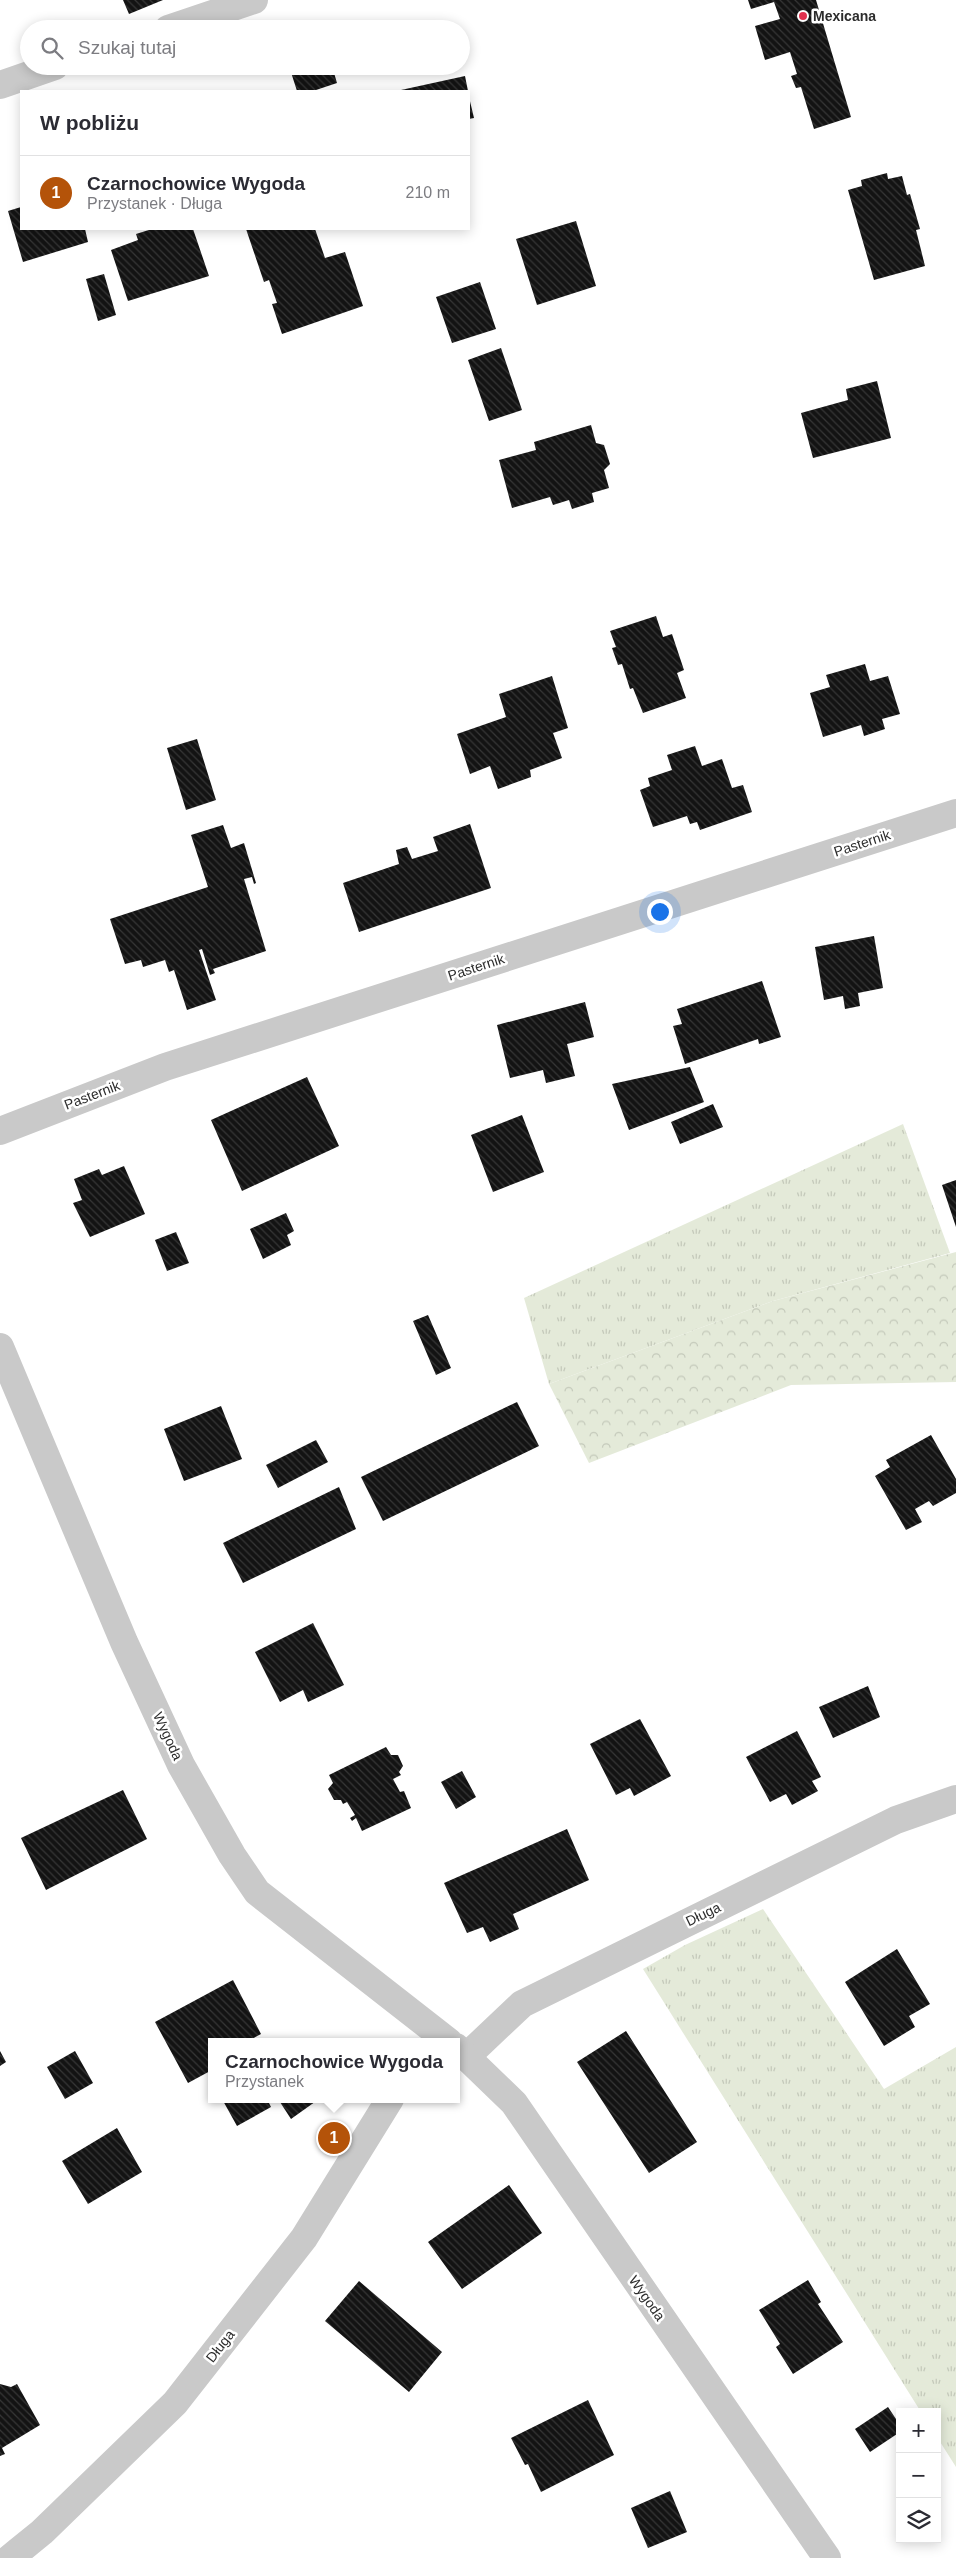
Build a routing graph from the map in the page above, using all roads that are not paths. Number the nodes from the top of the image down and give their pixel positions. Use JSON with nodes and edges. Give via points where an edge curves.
{"nodes":[{"id":1,"x":254,"y":0,"type":"edge"},
{"id":2,"x":195,"y":20,"type":"edge"},
{"id":3,"x":29,"y":75,"type":"edge"},
{"id":4,"x":0,"y":85,"type":"edge"},
{"id":5,"x":956,"y":813,"type":"edge"},
{"id":6,"x":0,"y":1131,"type":"edge"},
{"id":7,"x":0,"y":1348,"type":"edge"},
{"id":8,"x":956,"y":1799,"type":"edge"},
{"id":9,"x":440,"y":2038,"type":"edge"},
{"id":10,"x":459,"y":2038,"type":"edge"},
{"id":11,"x":460,"y":2055,"type":"edge"},
{"id":12,"x":388,"y":2103,"type":"edge"},
{"id":13,"x":10,"y":2558,"type":"edge"},
{"id":14,"x":827,"y":2558,"type":"edge"}],
"edges":[{"from":1,"to":2,"type":"street"},
{"from":3,"to":4,"type":"street"},
{"from":5,"to":6,"type":"street","name":"Pasternik","via":[[165,1067]]},
{"from":7,"to":9,"type":"street","name":"Wygoda","via":[[128,1650],[181,1765],[232,1855],[257,1892]]},
{"from":8,"to":10,"type":"street","name":"Długa","via":[[896,1820]]},
{"from":11,"to":14,"type":"street","name":"Wygoda","via":[[514,2103]]},
{"from":12,"to":13,"type":"street","name":"Długa","via":[[304,2238],[175,2403],[42,2532]]}]}
